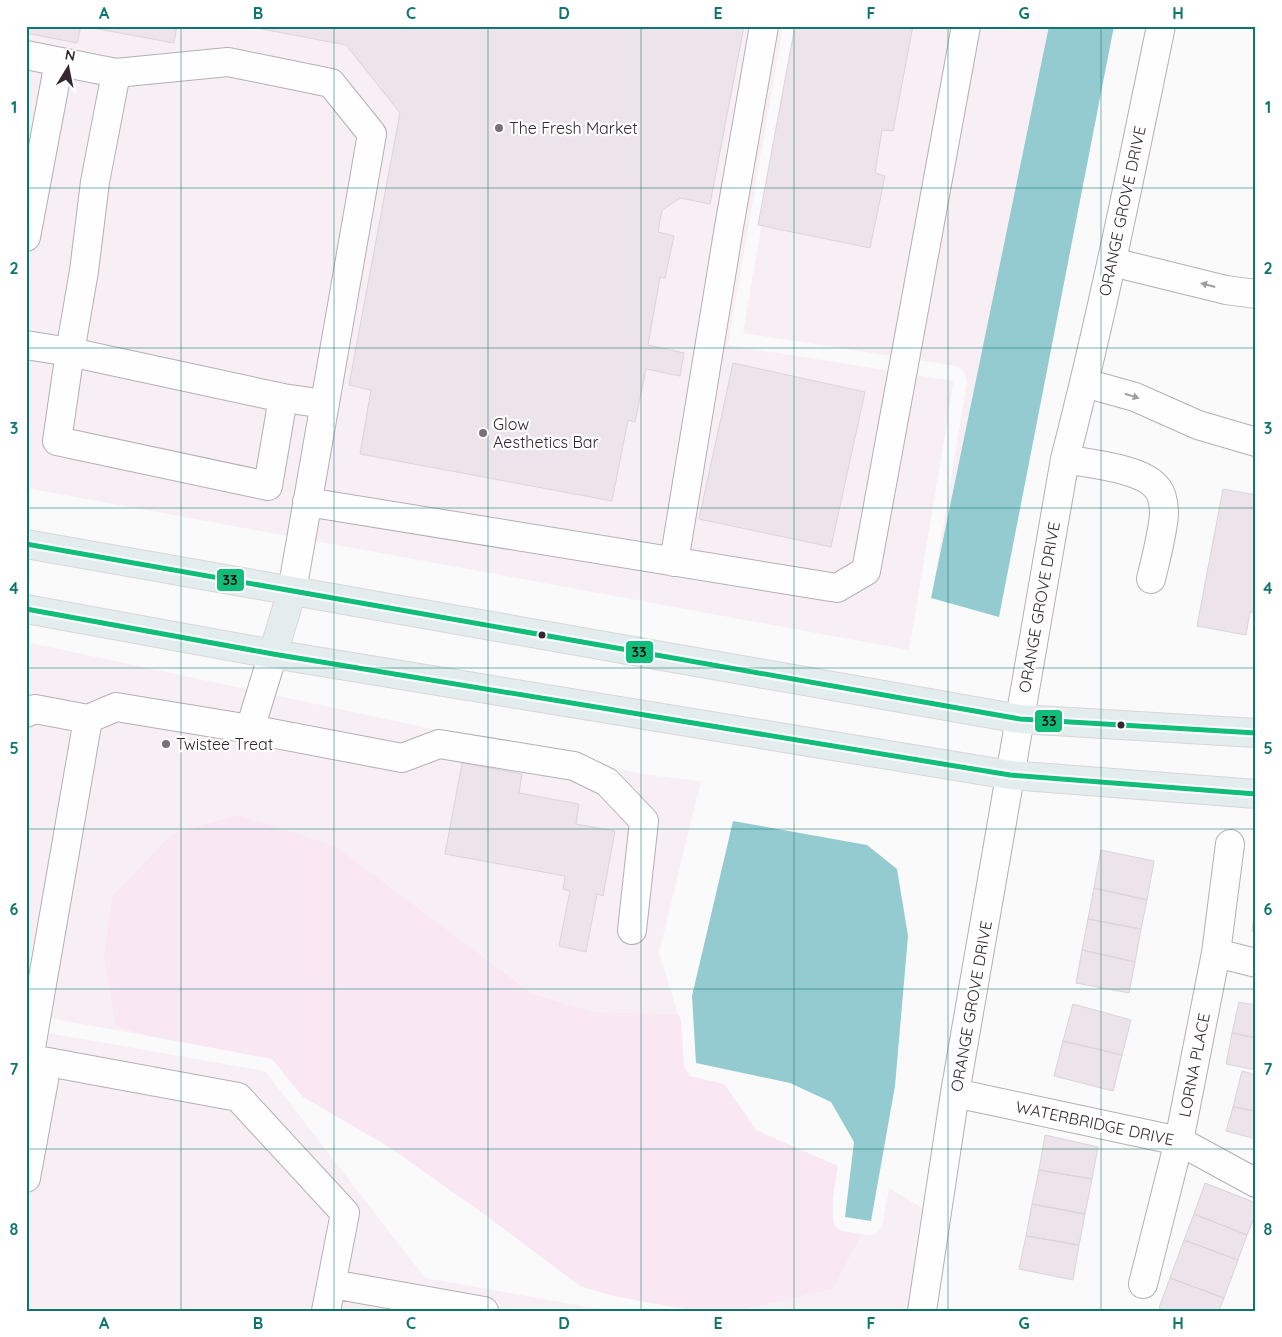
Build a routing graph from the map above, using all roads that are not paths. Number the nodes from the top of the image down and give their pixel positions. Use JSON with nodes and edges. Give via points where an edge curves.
{"nodes":[{"id":1,"x":764,"y":26,"type":"edge"},
{"id":2,"x":966,"y":26,"type":"edge"},
{"id":3,"x":1161,"y":26,"type":"edge"},
{"id":4,"x":26,"y":55,"type":"edge"},
{"id":5,"x":58,"y":62,"type":"junction"},
{"id":6,"x":116,"y":73,"type":"junction"},
{"id":7,"x":26,"y":237,"type":"edge"},
{"id":8,"x":1112,"y":262,"type":"junction"},
{"id":9,"x":1256,"y":294,"type":"edge"},
{"id":10,"x":26,"y":345,"type":"edge"},
{"id":11,"x":70,"y":352,"type":"junction"},
{"id":12,"x":1085,"y":383,"type":"junction"},
{"id":13,"x":283,"y":398,"type":"junction"},
{"id":14,"x":324,"y":404,"type":"junction"},
{"id":15,"x":1256,"y":442,"type":"edge"},
{"id":16,"x":1065,"y":459,"type":"junction"},
{"id":17,"x":307,"y":502,"type":"junction"},
{"id":18,"x":26,"y":544,"type":"edge"},
{"id":19,"x":674,"y":562,"type":"junction"},
{"id":20,"x":1151,"y":579,"type":"dead end"},
{"id":21,"x":292,"y":590,"type":"junction"},
{"id":22,"x":26,"y":609,"type":"edge"},
{"id":23,"x":273,"y":654,"type":"junction"},
{"id":24,"x":26,"y":713,"type":"edge"},
{"id":25,"x":88,"y":719,"type":"junction"},
{"id":26,"x":1020,"y":719,"type":"junction"},
{"id":27,"x":250,"y":729,"type":"junction"},
{"id":28,"x":1256,"y":733,"type":"edge"},
{"id":29,"x":1010,"y":776,"type":"junction"},
{"id":30,"x":1256,"y":794,"type":"edge"},
{"id":31,"x":1230,"y":844,"type":"dead end"},
{"id":32,"x":632,"y":930,"type":"dead end"},
{"id":33,"x":1216,"y":954,"type":"junction"},
{"id":34,"x":1256,"y":963,"type":"edge"},
{"id":35,"x":28,"y":1058,"type":"edge"},
{"id":36,"x":955,"y":1093,"type":"junction"},
{"id":37,"x":1179,"y":1141,"type":"junction"},
{"id":38,"x":26,"y":1178,"type":"edge"},
{"id":39,"x":1256,"y":1183,"type":"edge"},
{"id":40,"x":332,"y":1284,"type":"junction"},
{"id":41,"x":1143,"y":1284,"type":"dead end"},
{"id":42,"x":326,"y":1311,"type":"edge"},
{"id":43,"x":484,"y":1311,"type":"edge"},
{"id":44,"x":922,"y":1311,"type":"edge"}],
"edges":[{"from":1,"to":19,"type":"street"},
{"from":2,"to":19,"type":"street","via":[[866,571],[836,588]]},
{"from":3,"to":8,"type":"street","name":"ORANGE GROVE DRIVE"},
{"from":4,"to":5,"type":"street"},
{"from":5,"to":6,"type":"street"},
{"from":5,"to":7,"type":"street"},
{"from":6,"to":11,"type":"street","via":[[95,182]]},
{"from":6,"to":14,"type":"street","via":[[228,62],[331,83],[372,134]]},
{"from":9,"to":8,"type":"street","one_way":true,"via":[[1226,290]]},
{"from":8,"to":12,"type":"street","name":"ORANGE GROVE DRIVE"},
{"from":10,"to":11,"type":"street"},
{"from":11,"to":13,"type":"street"},
{"from":11,"to":13,"type":"street","via":[[57,441],[268,486]]},
{"from":12,"to":15,"type":"street","one_way":true,"via":[[1134,397],[1198,426]]},
{"from":12,"to":16,"type":"street","name":"ORANGE GROVE DRIVE"},
{"from":13,"to":14,"type":"street"},
{"from":14,"to":17,"type":"street"},
{"from":16,"to":20,"type":"street","via":[[1124,470],[1143,476],[1158,488],[1164,513]]},
{"from":16,"to":26,"type":"street","name":"ORANGE GROVE DRIVE"},
{"from":17,"to":19,"type":"street"},
{"from":17,"to":21,"type":"street"},
{"from":18,"to":21,"type":"main road"},
{"from":21,"to":23,"type":"main road"},
{"from":21,"to":26,"type":"main road"},
{"from":22,"to":23,"type":"main road"},
{"from":23,"to":27,"type":"street"},
{"from":23,"to":29,"type":"main road"},
{"from":24,"to":25,"type":"street","via":[[35,709]]},
{"from":25,"to":27,"type":"street","via":[[116,707]]},
{"from":25,"to":35,"type":"street"},
{"from":26,"to":28,"type":"main road"},
{"from":26,"to":29,"type":"street","name":"ORANGE GROVE DRIVE"},
{"from":27,"to":32,"type":"street","via":[[402,758],[439,744],[574,766],[607,782],[644,822]]},
{"from":29,"to":30,"type":"main road"},
{"from":29,"to":36,"type":"street","name":"ORANGE GROVE DRIVE"},
{"from":31,"to":33,"type":"street","name":"LORNA PLACE"},
{"from":33,"to":34,"type":"street"},
{"from":33,"to":37,"type":"street","name":"LORNA PLACE"},
{"from":35,"to":38,"type":"street","via":[[44,1080]]},
{"from":35,"to":40,"type":"street","via":[[238,1096],[345,1213]]},
{"from":36,"to":37,"type":"street","name":"WATERBRIDGE DRIVE"},
{"from":36,"to":44,"type":"street","name":"ORANGE GROVE DRIVE"},
{"from":37,"to":39,"type":"street","name":"WATERBRIDGE DRIVE"},
{"from":37,"to":41,"type":"street","name":"LORNA PLACE"},
{"from":40,"to":42,"type":"street"},
{"from":40,"to":43,"type":"street"}]}
